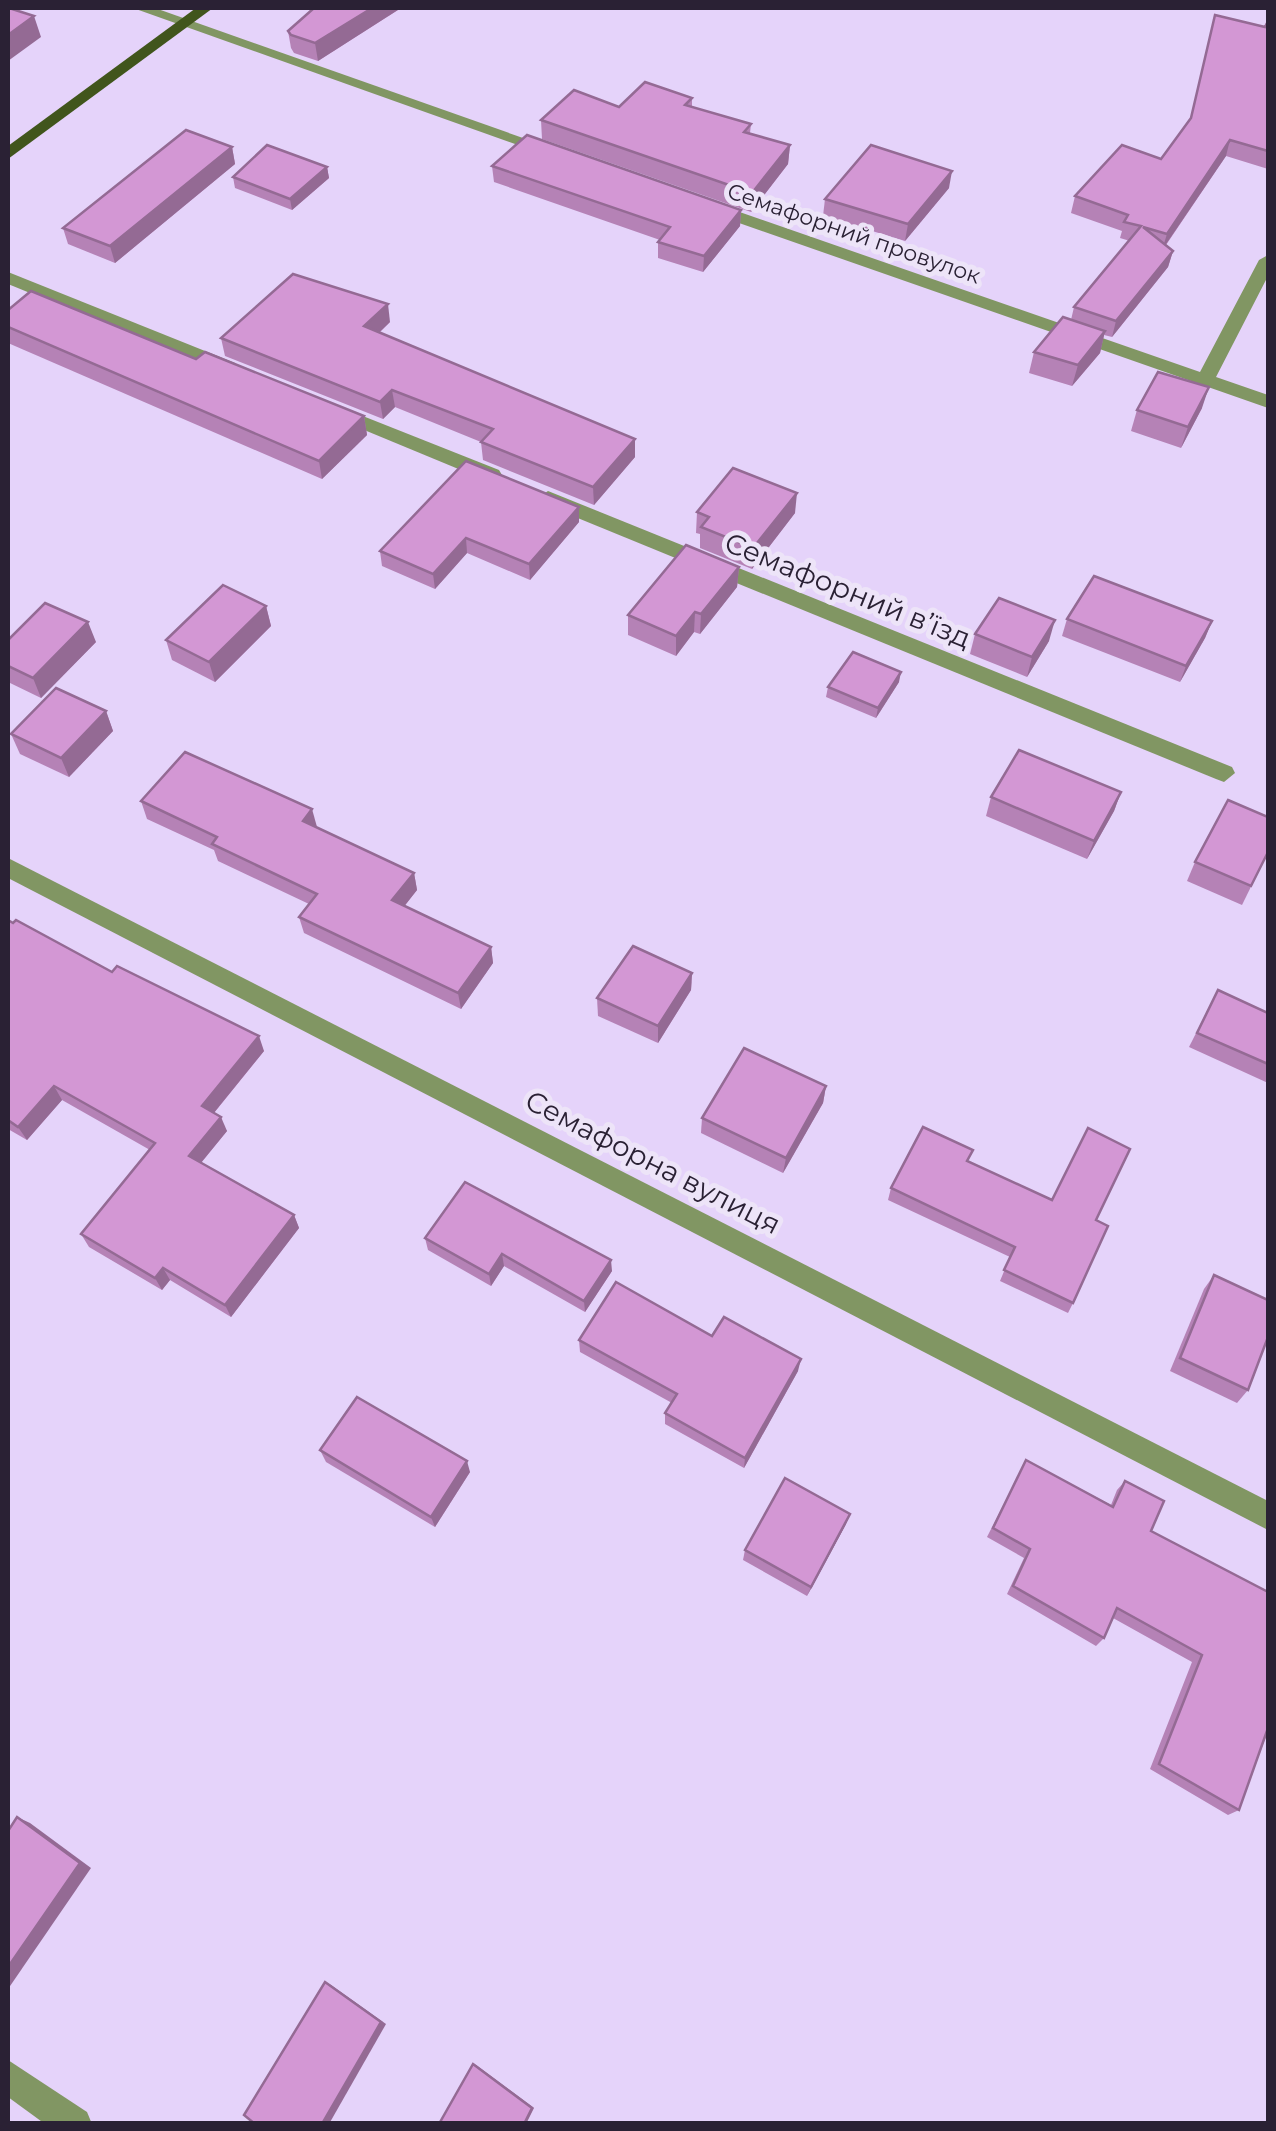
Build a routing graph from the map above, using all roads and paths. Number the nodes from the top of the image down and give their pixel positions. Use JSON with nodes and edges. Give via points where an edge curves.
{"nodes":[{"id":1,"x":141,"y":8,"type":"edge"},
{"id":2,"x":206,"y":8,"type":"edge"},
{"id":3,"x":185,"y":23,"type":"junction"},
{"id":4,"x":8,"y":154,"type":"edge"},
{"id":5,"x":562,"y":155,"type":"edge"},
{"id":6,"x":691,"y":200,"type":"edge"},
{"id":7,"x":1268,"y":260,"type":"edge"},
{"id":8,"x":8,"y":278,"type":"edge"},
{"id":9,"x":247,"y":375,"type":"edge"},
{"id":10,"x":1205,"y":380,"type":"junction"},
{"id":11,"x":1268,"y":402,"type":"edge"},
{"id":12,"x":321,"y":405,"type":"edge"},
{"id":13,"x":1224,"y":773,"type":"dead end"},
{"id":14,"x":8,"y":867,"type":"edge"},
{"id":15,"x":1268,"y":1516,"type":"edge"},
{"id":16,"x":8,"y":2078,"type":"edge"},
{"id":17,"x":75,"y":2124,"type":"edge"}],
"edges":[{"from":1,"to":3,"type":"street"},
{"from":2,"to":3,"type":"main road"},
{"from":3,"to":4,"type":"main road"},
{"from":3,"to":5,"type":"street"},
{"from":6,"to":10,"type":"street","name":"Семафорний провулок"},
{"from":7,"to":10,"type":"street"},
{"from":8,"to":9,"type":"street"},
{"from":10,"to":11,"type":"street","name":"Семафорний провулок"},
{"from":12,"to":13,"type":"street","name":"Семафорний в’їзд"},
{"from":14,"to":15,"type":"street","name":"Семафорна вулиця"},
{"from":16,"to":17,"type":"street"}]}
